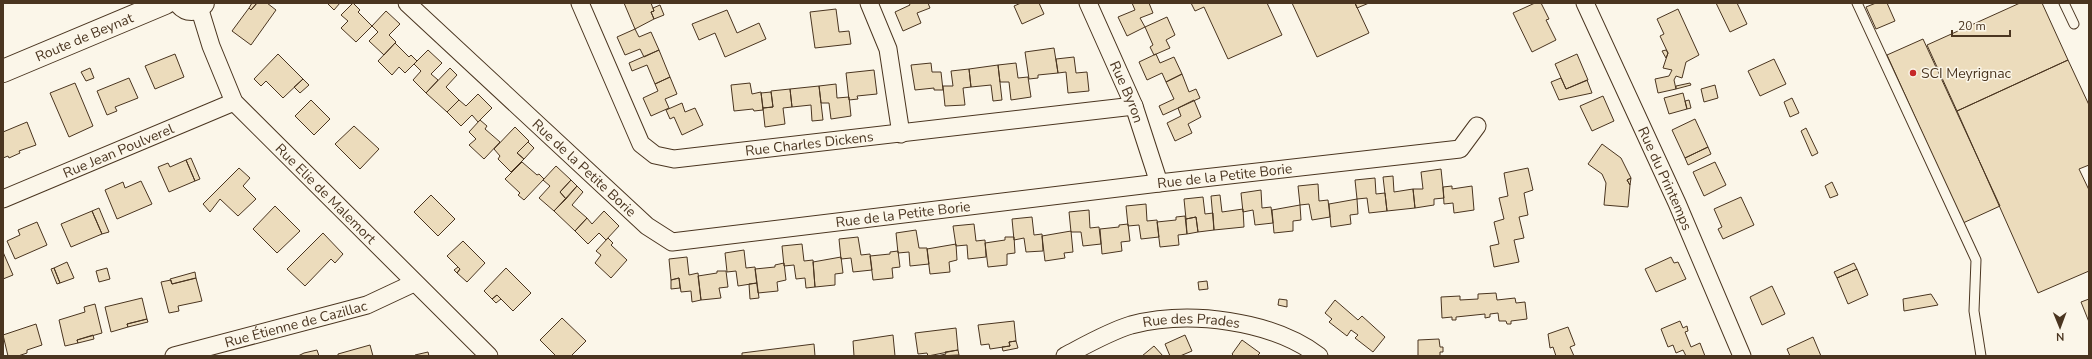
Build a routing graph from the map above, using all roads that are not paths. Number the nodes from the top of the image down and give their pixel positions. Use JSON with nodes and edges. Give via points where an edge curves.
{"nodes":[{"id":1,"x":165,"y":3,"type":"edge"},
{"id":2,"x":407,"y":3,"type":"edge"},
{"id":3,"x":580,"y":3,"type":"edge"},
{"id":4,"x":869,"y":3,"type":"edge"},
{"id":5,"x":1088,"y":3,"type":"edge"},
{"id":6,"x":1585,"y":3,"type":"edge"},
{"id":7,"x":1857,"y":3,"type":"edge"},
{"id":8,"x":2064,"y":3,"type":"edge"},
{"id":9,"x":194,"y":4,"type":"edge"},
{"id":10,"x":2074,"y":24,"type":"dead end"},
{"id":11,"x":3,"y":71,"type":"edge"},
{"id":12,"x":234,"y":102,"type":"junction"},
{"id":13,"x":1134,"y":106,"type":"junction"},
{"id":14,"x":1477,"y":126,"type":"dead end"},
{"id":15,"x":901,"y":134,"type":"junction"},
{"id":16,"x":1159,"y":183,"type":"junction"},
{"id":17,"x":3,"y":199,"type":"edge"},
{"id":18,"x":414,"y":283,"type":"junction"},
{"id":19,"x":174,"y":356,"type":"edge"},
{"id":20,"x":489,"y":356,"type":"edge"},
{"id":21,"x":1065,"y":356,"type":"edge"},
{"id":22,"x":1319,"y":356,"type":"edge"},
{"id":23,"x":1742,"y":356,"type":"edge"},
{"id":24,"x":1981,"y":356,"type":"edge"}],
"edges":[{"from":1,"to":11,"type":"main road","name":"Route de Beynat"},
{"from":2,"to":16,"type":"street","name":"Rue de la Petite Borie","via":[[647,226],[672,242]]},
{"from":3,"to":15,"type":"street","name":"Rue Charles Dickens","via":[[641,144],[655,156],[674,159]]},
{"from":4,"to":15,"type":"street","via":[[888,49]]},
{"from":5,"to":13,"type":"street","name":"Rue Byron"},
{"from":6,"to":23,"type":"street","name":"Rue du Printemps","via":[[1677,203]]},
{"from":7,"to":24,"type":"lane","via":[[1976,260],[1974,311]]},
{"from":8,"to":10,"type":"lane"},
{"from":9,"to":12,"type":"street","name":"Rue Elie de Malemort"},
{"from":12,"to":17,"type":"street","name":"Rue Jean Poulverel"},
{"from":12,"to":18,"type":"street","name":"Rue Elie de Malemort"},
{"from":13,"to":15,"type":"street","name":"Rue Charles Dickens"},
{"from":13,"to":16,"type":"street","name":"Rue Byron"},
{"from":14,"to":16,"type":"street","name":"Rue de la Petite Borie","via":[[1460,149]]},
{"from":18,"to":19,"type":"street","name":"Rue Étienne de Cazillac","via":[[367,305]]},
{"from":18,"to":20,"type":"street","name":"Rue Elie de Malemort"},
{"from":21,"to":22,"type":"street","name":"Rue des Prades","via":[[1130,326],[1156,320],[1182,319],[1213,320],[1259,327],[1296,342]]}]}
